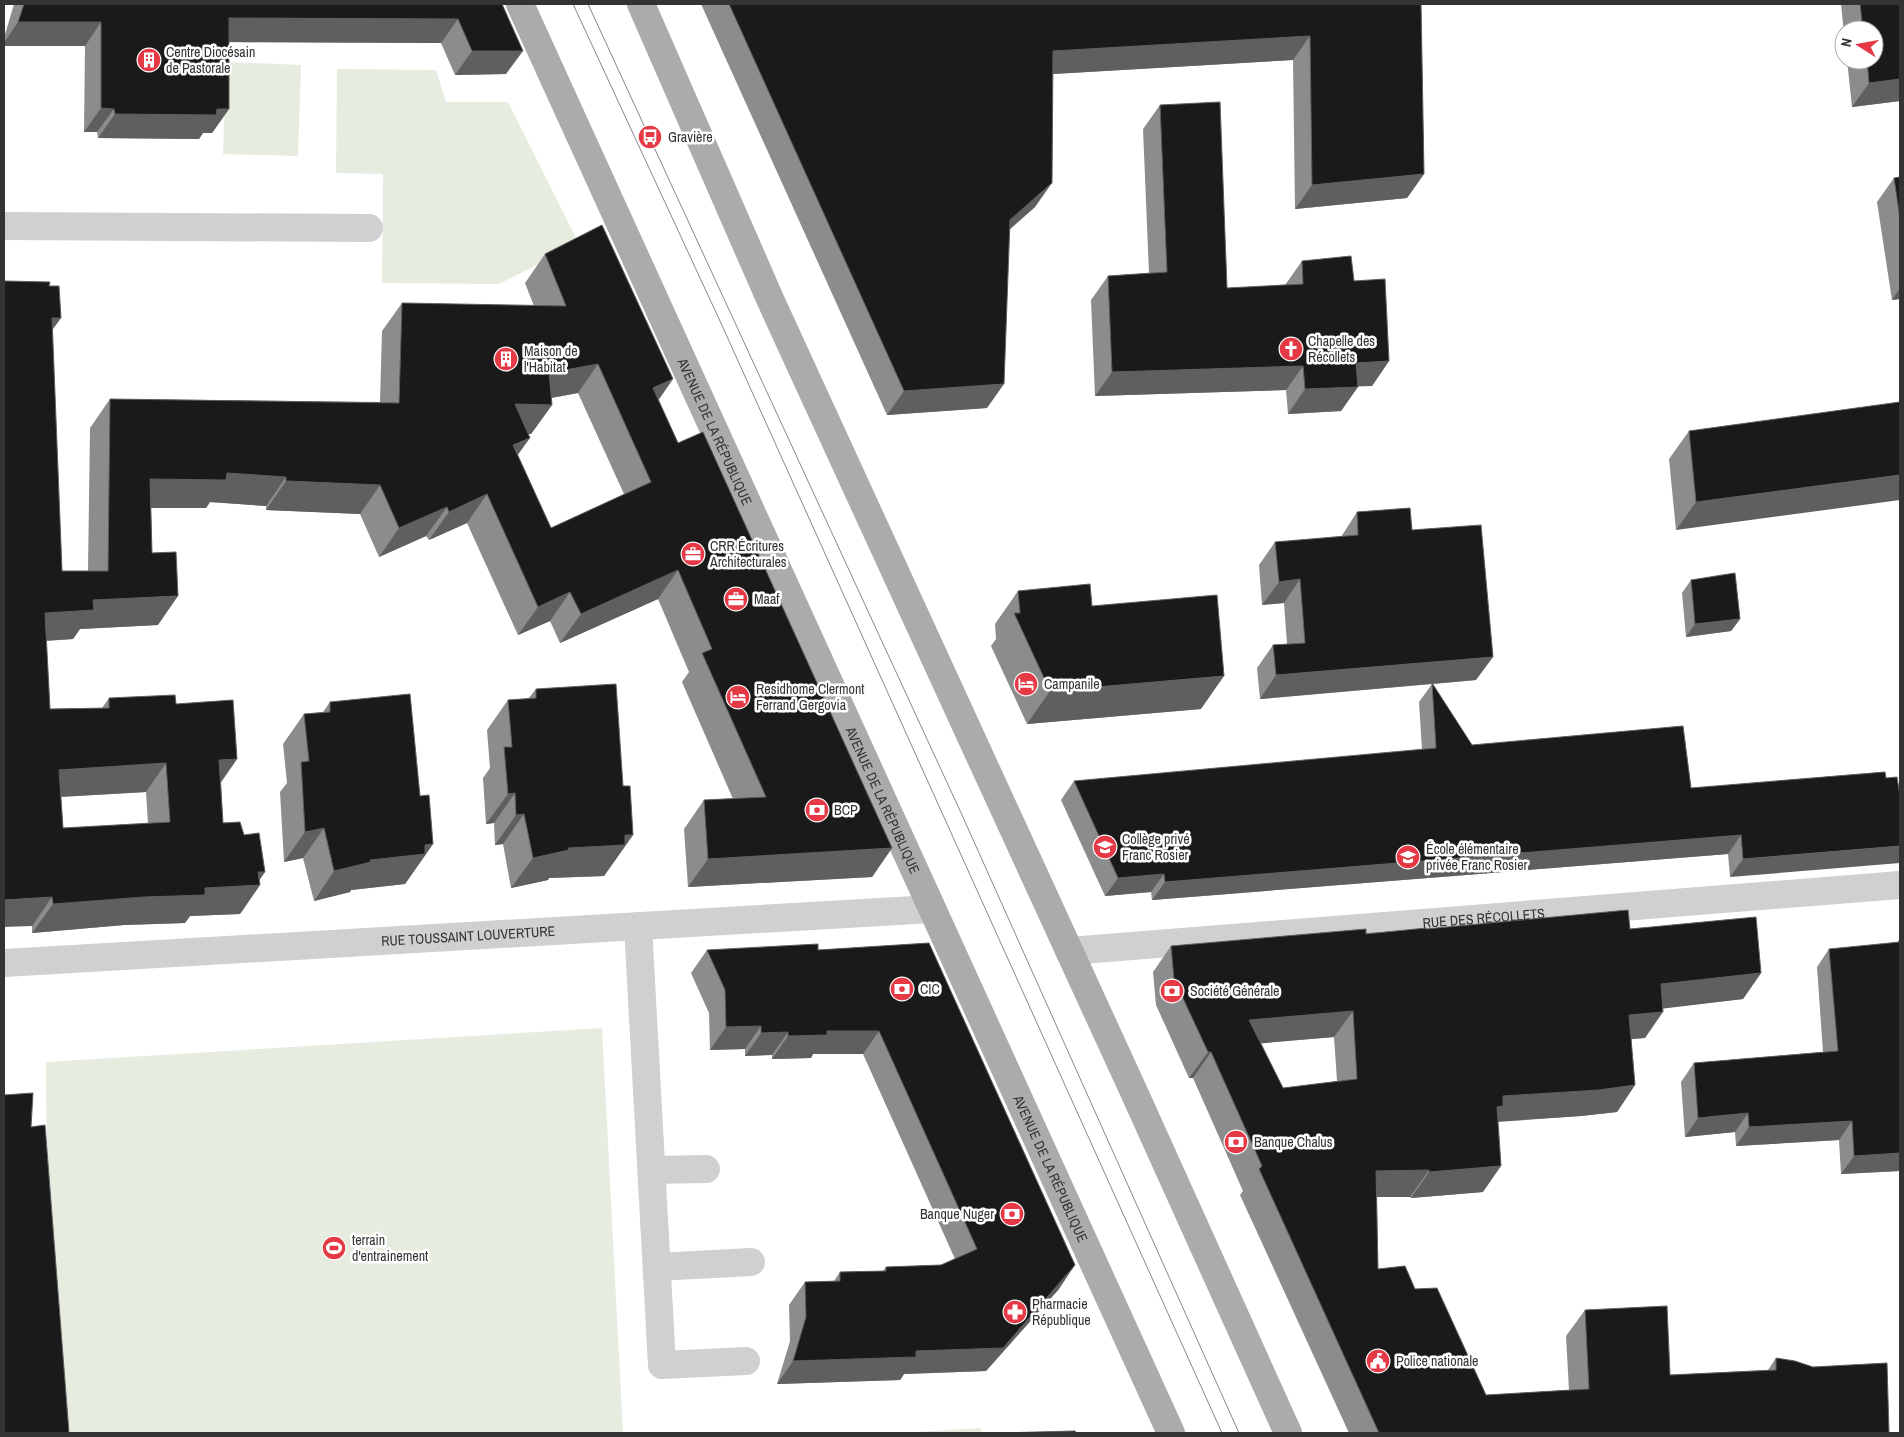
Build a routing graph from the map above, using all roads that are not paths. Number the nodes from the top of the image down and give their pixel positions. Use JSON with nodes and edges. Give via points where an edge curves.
{"nodes":[{"id":1,"x":520,"y":4,"type":"edge"},
{"id":2,"x":641,"y":4,"type":"edge"},
{"id":3,"x":4,"y":226,"type":"edge"},
{"id":4,"x":369,"y":228,"type":"dead end"},
{"id":5,"x":1900,"y":885,"type":"edge"},
{"id":6,"x":932,"y":909,"type":"junction"},
{"id":7,"x":638,"y":926,"type":"junction"},
{"id":8,"x":1069,"y":952,"type":"junction"},
{"id":9,"x":4,"y":963,"type":"edge"},
{"id":10,"x":706,"y":1169,"type":"dead end"},
{"id":11,"x":652,"y":1170,"type":"junction"},
{"id":12,"x":751,"y":1262,"type":"dead end"},
{"id":13,"x":657,"y":1267,"type":"junction"},
{"id":14,"x":746,"y":1361,"type":"dead end"},
{"id":15,"x":1171,"y":1433,"type":"edge"},
{"id":16,"x":1288,"y":1433,"type":"edge"}],
"edges":[{"from":1,"to":6,"type":"main road","name":"AVENUE DE LA RÉPUBLIQUE"},
{"from":2,"to":8,"type":"main road","via":[[770,299]]},
{"from":3,"to":4,"type":"street"},
{"from":5,"to":8,"type":"street","name":"RUE DES RÉCOLLETS"},
{"from":6,"to":7,"type":"street","name":"RUE TOUSSAINT LOUVERTURE"},
{"from":6,"to":15,"type":"main road","name":"AVENUE DE LA RÉPUBLIQUE"},
{"from":7,"to":9,"type":"street","name":"RUE TOUSSAINT LOUVERTURE"},
{"from":7,"to":11,"type":"street"},
{"from":8,"to":16,"type":"main road"},
{"from":10,"to":11,"type":"street"},
{"from":11,"to":13,"type":"street"},
{"from":12,"to":13,"type":"street"},
{"from":13,"to":14,"type":"street","via":[[662,1365]]}]}
